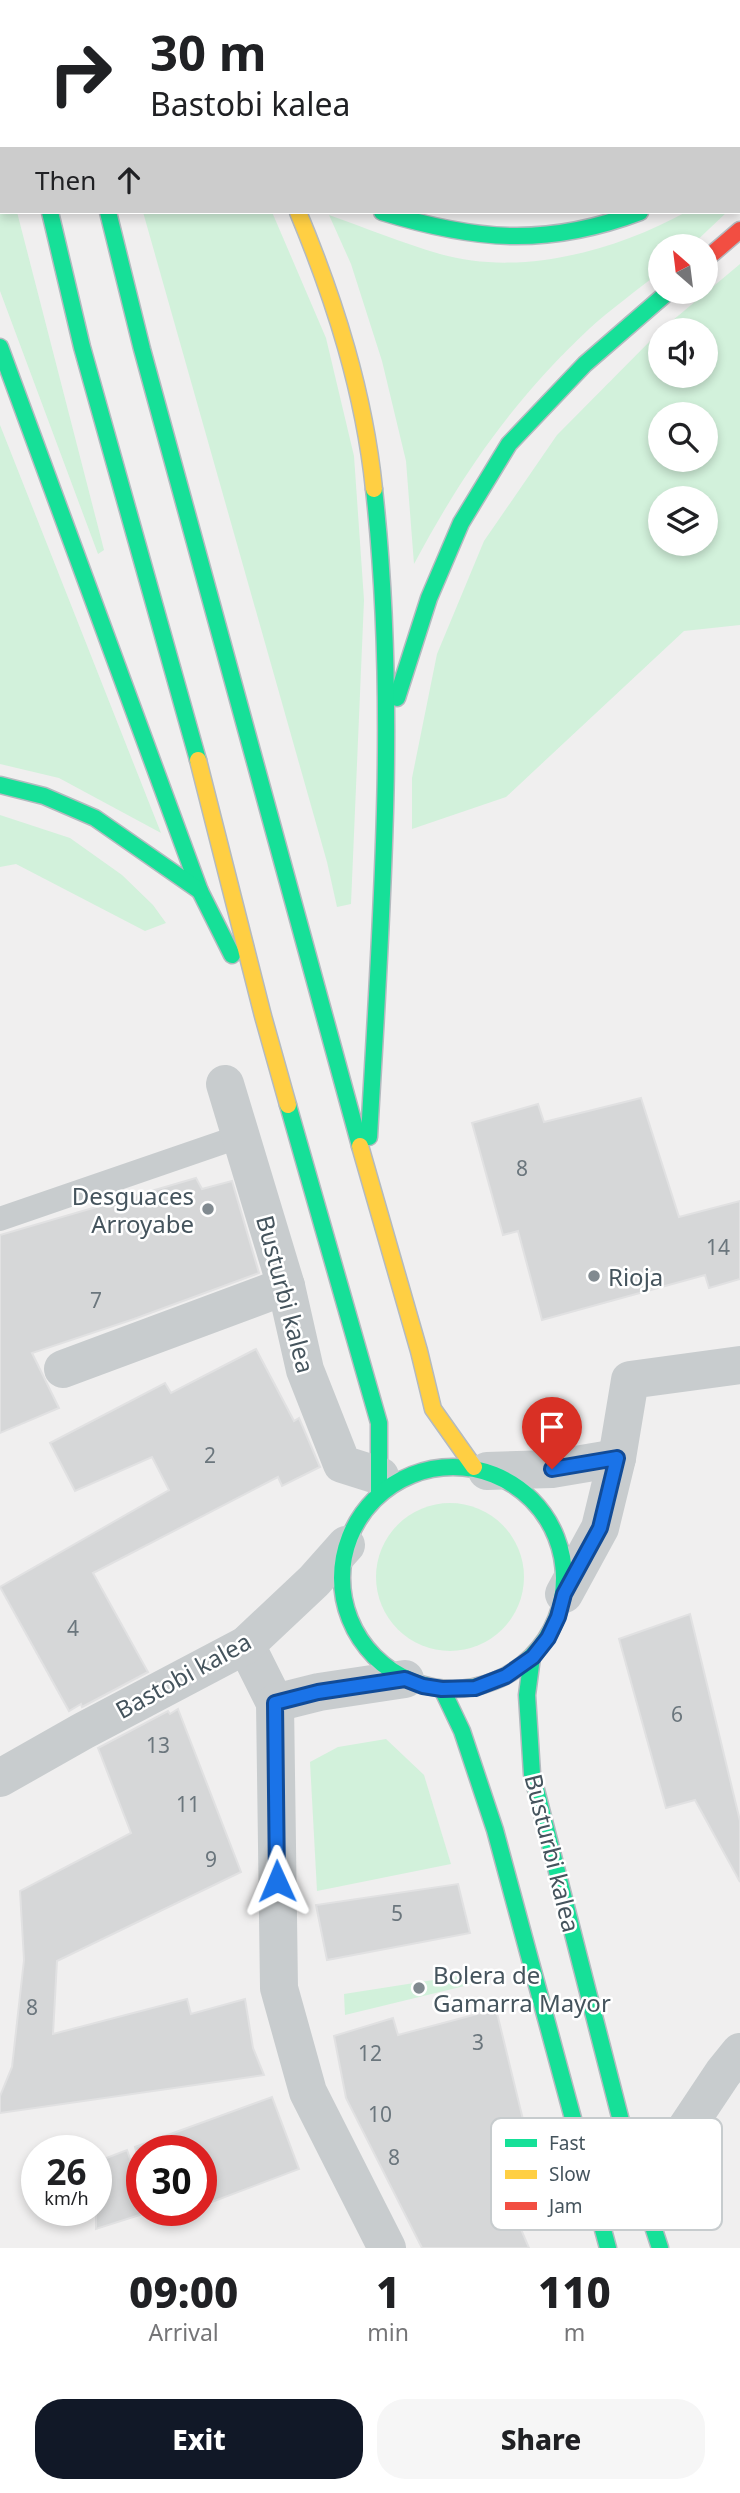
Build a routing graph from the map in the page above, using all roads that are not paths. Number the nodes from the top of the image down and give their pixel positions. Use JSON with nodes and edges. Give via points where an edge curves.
{"nodes":[{"id":1,"x":50,"y":214,"type":"edge"},
{"id":2,"x":108,"y":214,"type":"edge"},
{"id":3,"x":299,"y":214,"type":"edge"},
{"id":4,"x":388,"y":214,"type":"edge"},
{"id":5,"x":635,"y":214,"type":"edge"},
{"id":6,"x":740,"y":230,"type":"edge"},
{"id":7,"x":718,"y":249,"type":"edge"},
{"id":8,"x":654,"y":304,"type":"edge"},
{"id":9,"x":0,"y":347,"type":"edge"},
{"id":10,"x":388,"y":723,"type":"junction"},
{"id":11,"x":0,"y":785,"type":"edge"},
{"id":12,"x":200,"y":891,"type":"junction"},
{"id":13,"x":264,"y":1016,"type":"junction"},
{"id":14,"x":225,"y":1084,"type":"dead end"},
{"id":15,"x":241,"y":1136,"type":"junction"},
{"id":16,"x":368,"y":1174,"type":"junction"},
{"id":17,"x":0,"y":1219,"type":"edge"},
{"id":18,"x":286,"y":1286,"type":"junction"},
{"id":19,"x":740,"y":1365,"type":"edge"},
{"id":20,"x":63,"y":1368,"type":"dead end"},
{"id":21,"x":617,"y":1458,"type":"junction"},
{"id":22,"x":481,"y":1469,"type":"junction"},
{"id":23,"x":379,"y":1485,"type":"junction"},
{"id":24,"x":346,"y":1545,"type":"junction"},
{"id":25,"x":564,"y":1594,"type":"junction"},
{"id":26,"x":246,"y":1646,"type":"junction"},
{"id":27,"x":533,"y":1657,"type":"junction"},
{"id":28,"x":405,"y":1679,"type":"junction"},
{"id":29,"x":442,"y":1689,"type":"junction"},
{"id":30,"x":275,"y":1703,"type":"junction"},
{"id":31,"x":0,"y":1778,"type":"edge"},
{"id":32,"x":740,"y":2052,"type":"edge"},
{"id":33,"x":573,"y":2118,"type":"edge"},
{"id":34,"x":637,"y":2118,"type":"edge"},
{"id":35,"x":692,"y":2118,"type":"edge"},
{"id":36,"x":603,"y":2230,"type":"edge"},
{"id":37,"x":657,"y":2230,"type":"edge"},
{"id":38,"x":387,"y":2248,"type":"edge"},
{"id":39,"x":608,"y":2248,"type":"edge"},
{"id":40,"x":660,"y":2248,"type":"edge"}],
"edges":[{"from":1,"to":13,"type":"highway","via":[[82,347],[196,752]]},
{"from":2,"to":16,"type":"highway"},
{"from":3,"to":10,"type":"highway","via":[[331,296],[371,458],[382,570]]},
{"from":4,"to":5,"type":"highway","via":[[475,236],[532,238],[581,231]]},
{"from":6,"to":7,"type":"highway"},
{"from":8,"to":10,"type":"highway","via":[[584,364],[509,444],[461,523],[429,598]]},
{"from":9,"to":12,"type":"highway"},
{"from":10,"to":16,"type":"highway"},
{"from":11,"to":12,"type":"highway","via":[[44,796],[95,818]]},
{"from":12,"to":13,"type":"highway"},
{"from":13,"to":23,"type":"highway","via":[[379,1423]]},
{"from":14,"to":15,"type":"street","name":"Busturbi kalea"},
{"from":15,"to":17,"type":"lane"},
{"from":15,"to":18,"type":"street","name":"Busturbi kalea"},
{"from":16,"to":22,"type":"highway","via":[[433,1409]]},
{"from":18,"to":20,"type":"street"},
{"from":18,"to":23,"type":"street","name":"Busturbi kalea","via":[[305,1370],[342,1464]]},
{"from":19,"to":21,"type":"street","via":[[630,1380]]},
{"from":21,"to":22,"type":"street","via":[[552,1469]]},
{"from":21,"to":25,"type":"street","via":[[600,1528]]},
{"from":22,"to":23,"type":"highway","via":[[449,1466],[423,1470]]},
{"from":22,"to":25,"type":"highway","via":[[522,1488],[548,1518],[564,1554]]},
{"from":23,"to":24,"type":"highway"},
{"from":24,"to":26,"type":"street","name":"Bastobi kalea"},
{"from":24,"to":28,"type":"highway","via":[[341,1585],[351,1623],[373,1656]]},
{"from":25,"to":27,"type":"highway","via":[[548,1638]]},
{"from":26,"to":30,"type":"street"},
{"from":26,"to":31,"type":"street","name":"Bastobi kalea"},
{"from":27,"to":29,"type":"highway","via":[[506,1676],[475,1688]]},
{"from":27,"to":34,"type":"highway","name":"Busturbi kalea","via":[[527,1695],[532,1774]]},
{"from":28,"to":29,"type":"highway"},
{"from":28,"to":30,"type":"street"},
{"from":29,"to":33,"type":"highway","name":"Busturbi kalea","via":[[462,1731],[495,1830]]},
{"from":30,"to":38,"type":"street","via":[[279,1988],[308,2092]]},
{"from":32,"to":35,"type":"street"},
{"from":36,"to":39,"type":"highway","name":"Busturbi kalea"},
{"from":37,"to":40,"type":"highway","name":"Busturbi kalea"}]}
